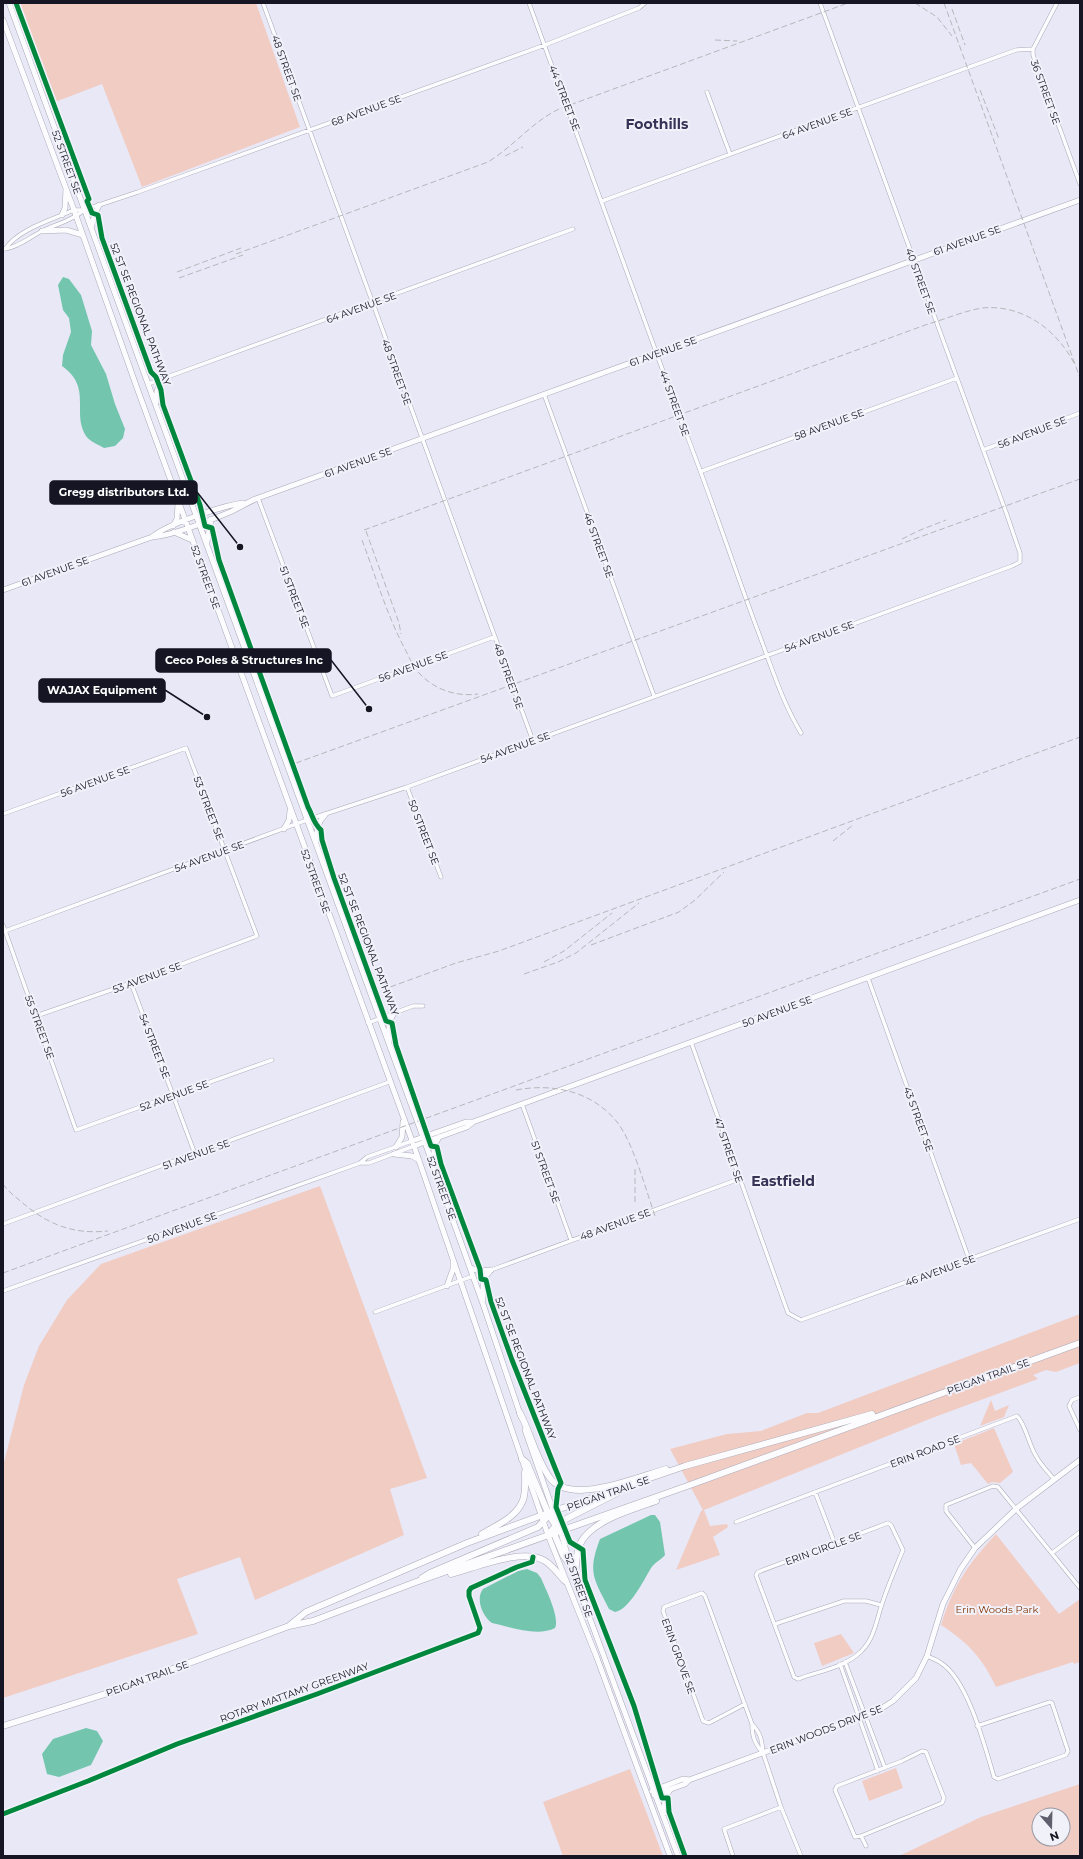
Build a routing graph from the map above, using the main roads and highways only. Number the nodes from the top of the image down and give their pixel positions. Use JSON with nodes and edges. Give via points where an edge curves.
{"nodes":[{"id":1,"x":9,"y":3,"type":"edge"},
{"id":2,"x":3,"y":20,"type":"edge"},
{"id":3,"x":66,"y":188,"type":"junction"},
{"id":4,"x":1080,"y":200,"type":"edge"},
{"id":5,"x":99,"y":205,"type":"road end"},
{"id":6,"x":62,"y":215,"type":"road end"},
{"id":7,"x":91,"y":229,"type":"junction"},
{"id":8,"x":42,"y":231,"type":"road end"},
{"id":9,"x":83,"y":235,"type":"junction"},
{"id":10,"x":162,"y":379,"type":"road end"},
{"id":11,"x":156,"y":404,"type":"junction"},
{"id":12,"x":178,"y":501,"type":"junction"},
{"id":13,"x":246,"y":502,"type":"junction"},
{"id":14,"x":196,"y":517,"type":"junction"},
{"id":15,"x":211,"y":519,"type":"junction"},
{"id":16,"x":185,"y":521,"type":"junction"},
{"id":17,"x":199,"y":523,"type":"junction"},
{"id":18,"x":172,"y":526,"type":"junction"},
{"id":19,"x":188,"y":527,"type":"junction"},
{"id":20,"x":174,"y":532,"type":"junction"},
{"id":21,"x":152,"y":536,"type":"junction"},
{"id":22,"x":192,"y":540,"type":"junction"},
{"id":23,"x":206,"y":543,"type":"junction"},
{"id":24,"x":3,"y":590,"type":"edge"},
{"id":25,"x":290,"y":808,"type":"junction"},
{"id":26,"x":325,"y":815,"type":"road end"},
{"id":27,"x":284,"y":829,"type":"road end"},
{"id":28,"x":316,"y":844,"type":"junction"},
{"id":29,"x":1080,"y":900,"type":"edge"},
{"id":30,"x":394,"y":1013,"type":"road end"},
{"id":31,"x":389,"y":1043,"type":"junction"},
{"id":32,"x":403,"y":1119,"type":"junction"},
{"id":33,"x":473,"y":1122,"type":"junction"},
{"id":34,"x":439,"y":1137,"type":"junction"},
{"id":35,"x":424,"y":1139,"type":"junction"},
{"id":36,"x":413,"y":1144,"type":"junction"},
{"id":37,"x":396,"y":1147,"type":"road end"},
{"id":38,"x":394,"y":1154,"type":"road end"},
{"id":39,"x":419,"y":1160,"type":"junction"},
{"id":40,"x":434,"y":1167,"type":"junction"},
{"id":41,"x":452,"y":1254,"type":"junction"},
{"id":42,"x":470,"y":1268,"type":"junction"},
{"id":43,"x":447,"y":1286,"type":"road end"},
{"id":44,"x":483,"y":1304,"type":"junction"},
{"id":45,"x":1080,"y":1343,"type":"edge"},
{"id":46,"x":895,"y":1409,"type":"junction"},
{"id":47,"x":520,"y":1413,"type":"junction"},
{"id":48,"x":522,"y":1459,"type":"junction"},
{"id":49,"x":1080,"y":1460,"type":"edge"},
{"id":50,"x":686,"y":1466,"type":"junction"},
{"id":51,"x":526,"y":1472,"type":"junction"},
{"id":52,"x":690,"y":1485,"type":"junction"},
{"id":53,"x":626,"y":1488,"type":"junction"},
{"id":54,"x":547,"y":1516,"type":"junction"},
{"id":55,"x":553,"y":1529,"type":"junction"},
{"id":56,"x":560,"y":1530,"type":"junction"},
{"id":57,"x":466,"y":1543,"type":"junction"},
{"id":58,"x":570,"y":1564,"type":"junction"},
{"id":59,"x":434,"y":1577,"type":"junction"},
{"id":60,"x":575,"y":1577,"type":"junction"},
{"id":61,"x":565,"y":1581,"type":"junction"},
{"id":62,"x":416,"y":1582,"type":"junction"},
{"id":63,"x":289,"y":1626,"type":"junction"},
{"id":64,"x":3,"y":1726,"type":"edge"},
{"id":65,"x":689,"y":1780,"type":"junction"},
{"id":66,"x":670,"y":1790,"type":"junction"},
{"id":67,"x":655,"y":1792,"type":"junction"},
{"id":68,"x":648,"y":1795,"type":"junction"},
{"id":69,"x":663,"y":1815,"type":"junction"},
{"id":70,"x":670,"y":1856,"type":"edge"},
{"id":71,"x":678,"y":1856,"type":"edge"}],
"edges":[{"from":1,"to":7,"type":"main road","name":"52 STREET SE"},
{"from":2,"to":3,"type":"main road","name":"52 STREET SE"},
{"from":3,"to":6,"type":"main road"},
{"from":3,"to":9,"type":"main road","name":"52 STREET SE"},
{"from":4,"to":13,"type":"main road","name":"61 AVENUE SE"},
{"from":5,"to":7,"type":"main road"},
{"from":7,"to":11,"type":"main road","name":"52 STREET SE"},
{"from":8,"to":9,"type":"main road","via":[[66,230]]},
{"from":9,"to":12,"type":"main road","name":"52 STREET SE"},
{"from":10,"to":11,"type":"main road","via":[[157,391]]},
{"from":11,"to":14,"type":"main road","name":"52 STREET SE"},
{"from":12,"to":16,"type":"main road","name":"52 STREET SE"},
{"from":12,"to":18,"type":"main road","via":[[177,518]]},
{"from":13,"to":14,"type":"main road","name":"61 AVENUE SE"},
{"from":13,"to":15,"type":"main road","name":"61 AVENUE SE"},
{"from":14,"to":16,"type":"main road","name":"61 AVENUE SE"},
{"from":14,"to":17,"type":"main road","name":"52 STREET SE"},
{"from":15,"to":17,"type":"main road","name":"61 AVENUE SE"},
{"from":15,"to":23,"type":"main road"},
{"from":16,"to":18,"type":"main road","name":"61 AVENUE SE"},
{"from":16,"to":19,"type":"main road","name":"52 STREET SE"},
{"from":17,"to":19,"type":"main road","name":"61 AVENUE SE"},
{"from":17,"to":23,"type":"main road","name":"52 STREET SE"},
{"from":18,"to":21,"type":"main road","name":"61 AVENUE SE","via":[[159,530]]},
{"from":19,"to":20,"type":"main road","name":"61 AVENUE SE"},
{"from":19,"to":22,"type":"main road","name":"52 STREET SE"},
{"from":20,"to":21,"type":"main road","name":"61 AVENUE SE"},
{"from":20,"to":22,"type":"main road"},
{"from":21,"to":24,"type":"main road","name":"61 AVENUE SE"},
{"from":22,"to":25,"type":"main road","name":"52 STREET SE"},
{"from":23,"to":28,"type":"main road","name":"52 STREET SE"},
{"from":25,"to":27,"type":"main road","via":[[289,820]]},
{"from":25,"to":32,"type":"main road","name":"52 STREET SE"},
{"from":26,"to":28,"type":"main road","via":[[317,827]]},
{"from":28,"to":31,"type":"main road","name":"52 STREET SE"},
{"from":29,"to":33,"type":"main road","name":"50 AVENUE SE"},
{"from":30,"to":31,"type":"main road","via":[[389,1022]]},
{"from":31,"to":35,"type":"main road","name":"52 STREET SE"},
{"from":32,"to":36,"type":"main road","name":"52 STREET SE"},
{"from":32,"to":37,"type":"main road","via":[[403,1134]]},
{"from":33,"to":34,"type":"main road","name":"50 AVENUE SE","via":[[467,1127]]},
{"from":33,"to":35,"type":"main road","name":"50 AVENUE SE","via":[[466,1122]]},
{"from":34,"to":35,"type":"main road","name":"50 AVENUE SE"},
{"from":34,"to":40,"type":"main road","via":[[434,1146]]},
{"from":35,"to":36,"type":"main road","name":"50 AVENUE SE"},
{"from":35,"to":40,"type":"main road","name":"52 STREET SE"},
{"from":36,"to":39,"type":"main road","name":"52 STREET SE"},
{"from":38,"to":39,"type":"main road"},
{"from":39,"to":41,"type":"main road","name":"52 STREET SE"},
{"from":40,"to":42,"type":"main road","name":"52 STREET SE"},
{"from":41,"to":43,"type":"main road","via":[[453,1269]]},
{"from":41,"to":48,"type":"main road","name":"52 STREET SE"},
{"from":42,"to":44,"type":"main road","name":"52 STREET SE"},
{"from":42,"to":44,"type":"main road","via":[[479,1272],[491,1270],[483,1279]]},
{"from":44,"to":47,"type":"main road","name":"52 STREET SE"},
{"from":45,"to":46,"type":"main road","name":"PEIGAN TRAIL SE"},
{"from":46,"to":50,"type":"main road","name":"PEIGAN TRAIL SE"},
{"from":46,"to":52,"type":"main road","name":"PEIGAN TRAIL SE"},
{"from":47,"to":50,"type":"main road","via":[[549,1477],[559,1486],[570,1490],[596,1489],[669,1468]]},
{"from":47,"to":54,"type":"main road","name":"52 STREET SE"},
{"from":48,"to":51,"type":"main road","name":"52 STREET SE"},
{"from":48,"to":54,"type":"main road","via":[[527,1463]]},
{"from":49,"to":65,"type":"main road","name":"ERIN WOODS DRIVE SE","via":[[1017,1508],[975,1548],[960,1570],[943,1604],[927,1656],[916,1678],[893,1701],[879,1710]]},
{"from":50,"to":53,"type":"main road","name":"PEIGAN TRAIL SE"},
{"from":51,"to":54,"type":"main road","name":"52 STREET SE"},
{"from":51,"to":57,"type":"main road","via":[[523,1500],[517,1510],[508,1519]]},
{"from":52,"to":56,"type":"main road","name":"PEIGAN TRAIL SE"},
{"from":52,"to":60,"type":"main road","via":[[595,1527],[586,1534],[579,1546]]},
{"from":53,"to":54,"type":"main road","name":"PEIGAN TRAIL SE"},
{"from":53,"to":55,"type":"main road"},
{"from":54,"to":55,"type":"main road"},
{"from":54,"to":55,"type":"main road","name":"52 STREET SE"},
{"from":54,"to":57,"type":"main road","name":"PEIGAN TRAIL SE"},
{"from":54,"to":62,"type":"main road","via":[[538,1527],[430,1573]]},
{"from":55,"to":56,"type":"main road","name":"PEIGAN TRAIL SE"},
{"from":55,"to":58,"type":"main road","via":[[563,1555]]},
{"from":55,"to":59,"type":"main road","name":"PEIGAN TRAIL SE"},
{"from":55,"to":61,"type":"main road","name":"52 STREET SE"},
{"from":56,"to":58,"type":"main road","name":"52 STREET SE"},
{"from":57,"to":63,"type":"main road","name":"PEIGAN TRAIL SE","via":[[306,1612]]},
{"from":58,"to":60,"type":"main road","name":"52 STREET SE"},
{"from":59,"to":61,"type":"main road","via":[[527,1556],[544,1561]]},
{"from":59,"to":62,"type":"main road","name":"PEIGAN TRAIL SE"},
{"from":60,"to":67,"type":"main road","name":"52 STREET SE"},
{"from":61,"to":68,"type":"main road","name":"52 STREET SE"},
{"from":62,"to":63,"type":"main road","name":"PEIGAN TRAIL SE","via":[[313,1621]]},
{"from":63,"to":64,"type":"main road","name":"PEIGAN TRAIL SE","via":[[105,1694]]},
{"from":65,"to":66,"type":"main road","name":"ERIN WOODS DRIVE SE","via":[[686,1784]]},
{"from":65,"to":67,"type":"main road","name":"ERIN WOODS DRIVE SE","via":[[683,1779]]},
{"from":66,"to":67,"type":"main road","name":"ERIN WOODS DRIVE SE"},
{"from":66,"to":69,"type":"main road","via":[[665,1798]]},
{"from":67,"to":68,"type":"main road","name":"ERIN WOODS DRIVE SE"},
{"from":67,"to":69,"type":"main road","name":"52 STREET SE"},
{"from":68,"to":70,"type":"main road","name":"52 STREET SE"},
{"from":69,"to":71,"type":"main road","name":"52 STREET SE"}]}
